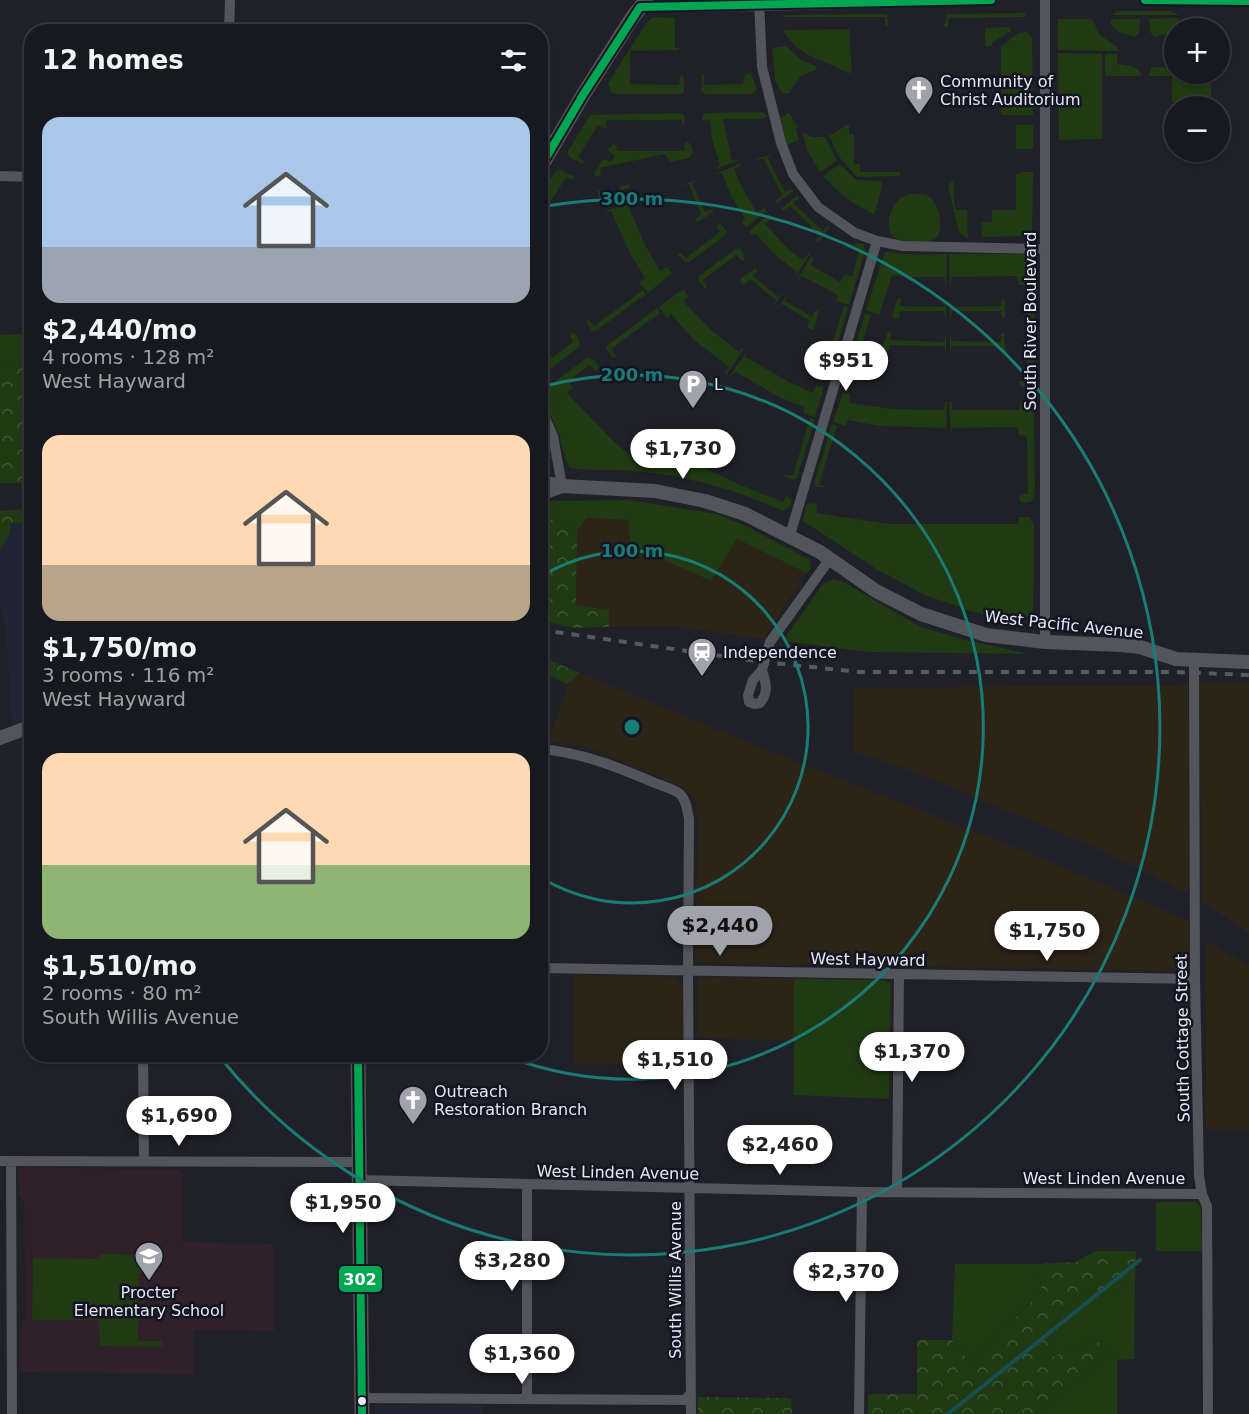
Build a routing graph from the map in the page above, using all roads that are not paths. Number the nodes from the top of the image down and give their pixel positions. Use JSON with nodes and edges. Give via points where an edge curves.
{"nodes":[{"id":1,"x":230,"y":0,"type":"edge"},
{"id":2,"x":991,"y":0,"type":"edge"},
{"id":3,"x":1046,"y":0,"type":"edge"},
{"id":4,"x":1145,"y":0,"type":"edge"},
{"id":5,"x":837,"y":1,"type":"edge"},
{"id":6,"x":1249,"y":1,"type":"edge"},
{"id":7,"x":643,"y":3,"type":"edge"},
{"id":8,"x":760,"y":3,"type":"edge"},
{"id":9,"x":229,"y":24,"type":"edge"},
{"id":10,"x":548,"y":154,"type":"edge"},
{"id":11,"x":0,"y":176,"type":"edge"},
{"id":12,"x":24,"y":177,"type":"edge"},
{"id":13,"x":877,"y":241,"type":"junction"},
{"id":14,"x":1045,"y":249,"type":"junction"},
{"id":15,"x":548,"y":426,"type":"edge"},
{"id":16,"x":548,"y":483,"type":"edge"},
{"id":17,"x":562,"y":486,"type":"junction"},
{"id":18,"x":548,"y":491,"type":"edge"},
{"id":19,"x":790,"y":536,"type":"junction"},
{"id":20,"x":829,"y":560,"type":"junction"},
{"id":21,"x":1046,"y":642,"type":"junction"},
{"id":22,"x":1194,"y":661,"type":"junction"},
{"id":23,"x":1249,"y":662,"type":"edge"},
{"id":24,"x":762,"y":670,"type":"dead end"},
{"id":25,"x":24,"y":729,"type":"edge"},
{"id":26,"x":0,"y":738,"type":"edge"},
{"id":27,"x":548,"y":749,"type":"edge"},
{"id":28,"x":548,"y":968,"type":"edge"},
{"id":29,"x":688,"y":971,"type":"junction"},
{"id":30,"x":899,"y":974,"type":"junction"},
{"id":31,"x":1195,"y":979,"type":"junction"},
{"id":32,"x":143,"y":1062,"type":"edge"},
{"id":33,"x":358,"y":1062,"type":"edge"},
{"id":34,"x":144,"y":1161,"type":"junction"},
{"id":35,"x":6,"y":1162,"type":"edge"},
{"id":36,"x":358,"y":1162,"type":"junction"},
{"id":37,"x":358,"y":1180,"type":"junction"},
{"id":38,"x":527,"y":1184,"type":"junction"},
{"id":39,"x":690,"y":1188,"type":"junction"},
{"id":40,"x":862,"y":1192,"type":"junction"},
{"id":41,"x":897,"y":1192,"type":"junction"},
{"id":42,"x":1202,"y":1194,"type":"junction"},
{"id":43,"x":691,"y":1393,"type":"junction"},
{"id":44,"x":362,"y":1398,"type":"junction"},
{"id":45,"x":527,"y":1399,"type":"junction"},
{"id":46,"x":12,"y":1414,"type":"edge"},
{"id":47,"x":362,"y":1414,"type":"edge"},
{"id":48,"x":691,"y":1414,"type":"edge"},
{"id":49,"x":859,"y":1414,"type":"edge"},
{"id":50,"x":1208,"y":1414,"type":"edge"}],
"edges":[{"from":1,"to":9,"type":"street"},
{"from":2,"to":5,"type":"street"},
{"from":3,"to":14,"type":"street","name":"South River Boulevard"},
{"from":4,"to":6,"type":"street"},
{"from":5,"to":8,"type":"street"},
{"from":7,"to":8,"type":"street"},
{"from":7,"to":10,"type":"main road"},
{"from":8,"to":13,"type":"street","via":[[762,68],[793,174],[818,207],[855,233]]},
{"from":11,"to":12,"type":"street"},
{"from":13,"to":14,"type":"street","via":[[903,246]]},
{"from":13,"to":19,"type":"street"},
{"from":14,"to":21,"type":"street","name":"South River Boulevard"},
{"from":15,"to":17,"type":"street"},
{"from":16,"to":17,"type":"street"},
{"from":17,"to":18,"type":"street"},
{"from":17,"to":19,"type":"street","name":"West Pacific Avenue","via":[[636,489],[705,501],[745,514]]},
{"from":19,"to":20,"type":"street","name":"West Pacific Avenue"},
{"from":20,"to":21,"type":"street","name":"West Pacific Avenue","via":[[921,614],[986,635]]},
{"from":20,"to":24,"type":"street","via":[[770,642]]},
{"from":21,"to":22,"type":"street","name":"West Pacific Avenue","via":[[1140,647]]},
{"from":22,"to":23,"type":"street","name":"West Pacific Avenue"},
{"from":22,"to":31,"type":"street","name":"South Cottage Street"},
{"from":25,"to":26,"type":"street"},
{"from":27,"to":29,"type":"street","name":"South Willis Avenue","via":[[587,757],[642,777],[679,793],[686,803]]},
{"from":28,"to":29,"type":"street","name":"West Hayward"},
{"from":29,"to":30,"type":"street","name":"West Hayward"},
{"from":29,"to":39,"type":"street","name":"South Willis Avenue"},
{"from":30,"to":31,"type":"street","name":"West Hayward"},
{"from":30,"to":41,"type":"street"},
{"from":31,"to":42,"type":"street","name":"South Cottage Street"},
{"from":32,"to":34,"type":"street"},
{"from":33,"to":36,"type":"main road"},
{"from":34,"to":35,"type":"street"},
{"from":34,"to":36,"type":"street"},
{"from":35,"to":46,"type":"street"},
{"from":36,"to":37,"type":"main road"},
{"from":37,"to":38,"type":"street","name":"West Linden Avenue"},
{"from":37,"to":44,"type":"main road"},
{"from":38,"to":39,"type":"street","name":"West Linden Avenue"},
{"from":38,"to":45,"type":"street"},
{"from":39,"to":40,"type":"street","name":"West Linden Avenue"},
{"from":39,"to":43,"type":"street","name":"South Willis Avenue"},
{"from":40,"to":41,"type":"street","name":"West Linden Avenue"},
{"from":40,"to":49,"type":"street"},
{"from":41,"to":42,"type":"street","name":"West Linden Avenue"},
{"from":42,"to":50,"type":"street","name":"South Cottage Street","via":[[1207,1206]]},
{"from":43,"to":45,"type":"street","via":[[685,1400]]},
{"from":43,"to":48,"type":"street","name":"South Willis Avenue"},
{"from":44,"to":45,"type":"street"},
{"from":44,"to":47,"type":"main road"}]}
